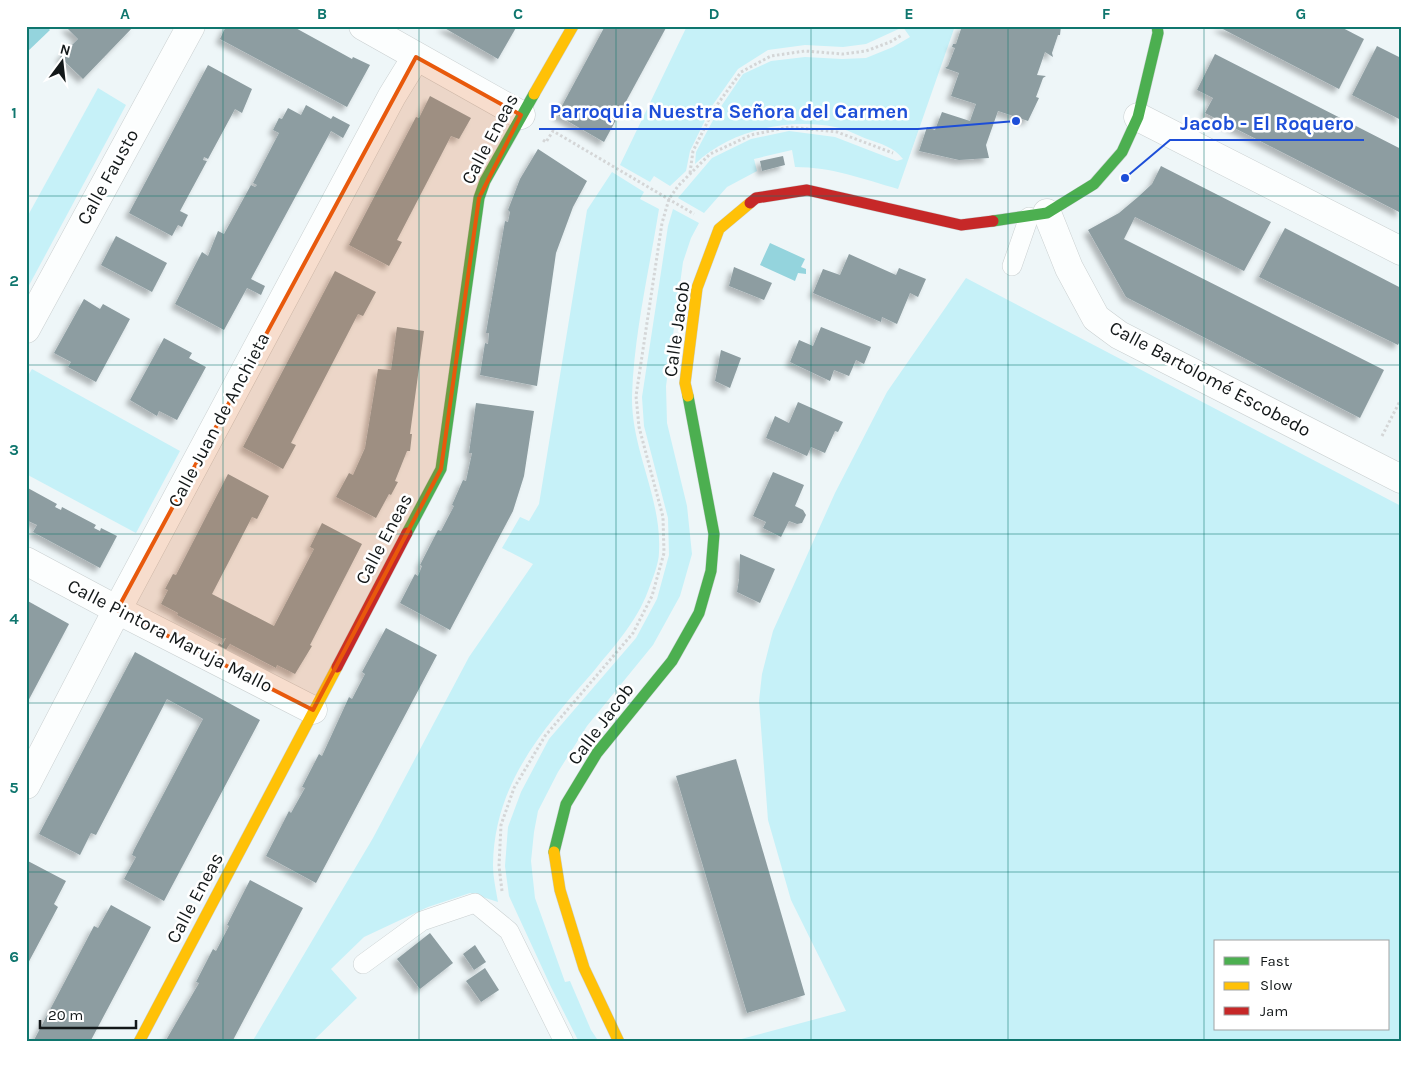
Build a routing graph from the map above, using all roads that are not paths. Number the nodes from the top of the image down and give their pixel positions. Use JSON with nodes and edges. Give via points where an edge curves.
{"nodes":[{"id":1,"x":191,"y":26,"type":"edge"},
{"id":2,"x":363,"y":26,"type":"edge"},
{"id":3,"x":574,"y":26,"type":"edge"},
{"id":4,"x":1157,"y":26,"type":"edge"},
{"id":5,"x":416,"y":57,"type":"junction"},
{"id":6,"x":522,"y":115,"type":"junction"},
{"id":7,"x":1138,"y":117,"type":"junction"},
{"id":8,"x":1038,"y":215,"type":"junction"},
{"id":9,"x":1401,"y":251,"type":"edge"},
{"id":10,"x":1012,"y":266,"type":"dead end"},
{"id":11,"x":26,"y":329,"type":"edge"},
{"id":12,"x":1401,"y":478,"type":"edge"},
{"id":13,"x":26,"y":561,"type":"edge"},
{"id":14,"x":117,"y":610,"type":"junction"},
{"id":15,"x":314,"y":710,"type":"junction"},
{"id":16,"x":26,"y":785,"type":"edge"},
{"id":17,"x":363,"y":964,"type":"dead end"},
{"id":18,"x":139,"y":1042,"type":"edge"},
{"id":19,"x":564,"y":1042,"type":"edge"},
{"id":20,"x":619,"y":1042,"type":"edge"}],
"edges":[{"from":1,"to":11,"type":"street","name":"Calle Fausto"},
{"from":2,"to":5,"type":"street"},
{"from":3,"to":6,"type":"street","name":"Calle Eneas"},
{"from":4,"to":7,"type":"street","name":"Calle Jacob"},
{"from":5,"to":6,"type":"street"},
{"from":5,"to":14,"type":"street","name":"Calle Juan de Anchieta","via":[[392,96]]},
{"from":6,"to":15,"type":"street","name":"Calle Eneas","via":[[479,198],[441,469]]},
{"from":7,"to":8,"type":"street","name":"Calle Jacob","via":[[1132,135],[1112,166],[1094,184]]},
{"from":7,"to":9,"type":"street"},
{"from":8,"to":10,"type":"lane"},
{"from":8,"to":12,"type":"street","name":"Calle Bartolomé Escobedo","via":[[1096,318],[1119,335]]},
{"from":8,"to":20,"type":"street","name":"Calle Jacob","via":[[961,225],[807,190],[756,198],[718,229],[697,288],[686,384],[714,534],[711,570],[699,613],[672,662],[597,753],[566,804],[554,849],[560,890],[584,968]]},
{"from":13,"to":14,"type":"street","name":"Calle Pintora Maruja Mallo"},
{"from":14,"to":15,"type":"street","name":"Calle Pintora Maruja Mallo"},
{"from":14,"to":16,"type":"street","name":"Calle Juan de Anchieta"},
{"from":15,"to":18,"type":"street","name":"Calle Eneas"},
{"from":17,"to":19,"type":"lane","via":[[422,921],[475,903],[509,931]]}]}
